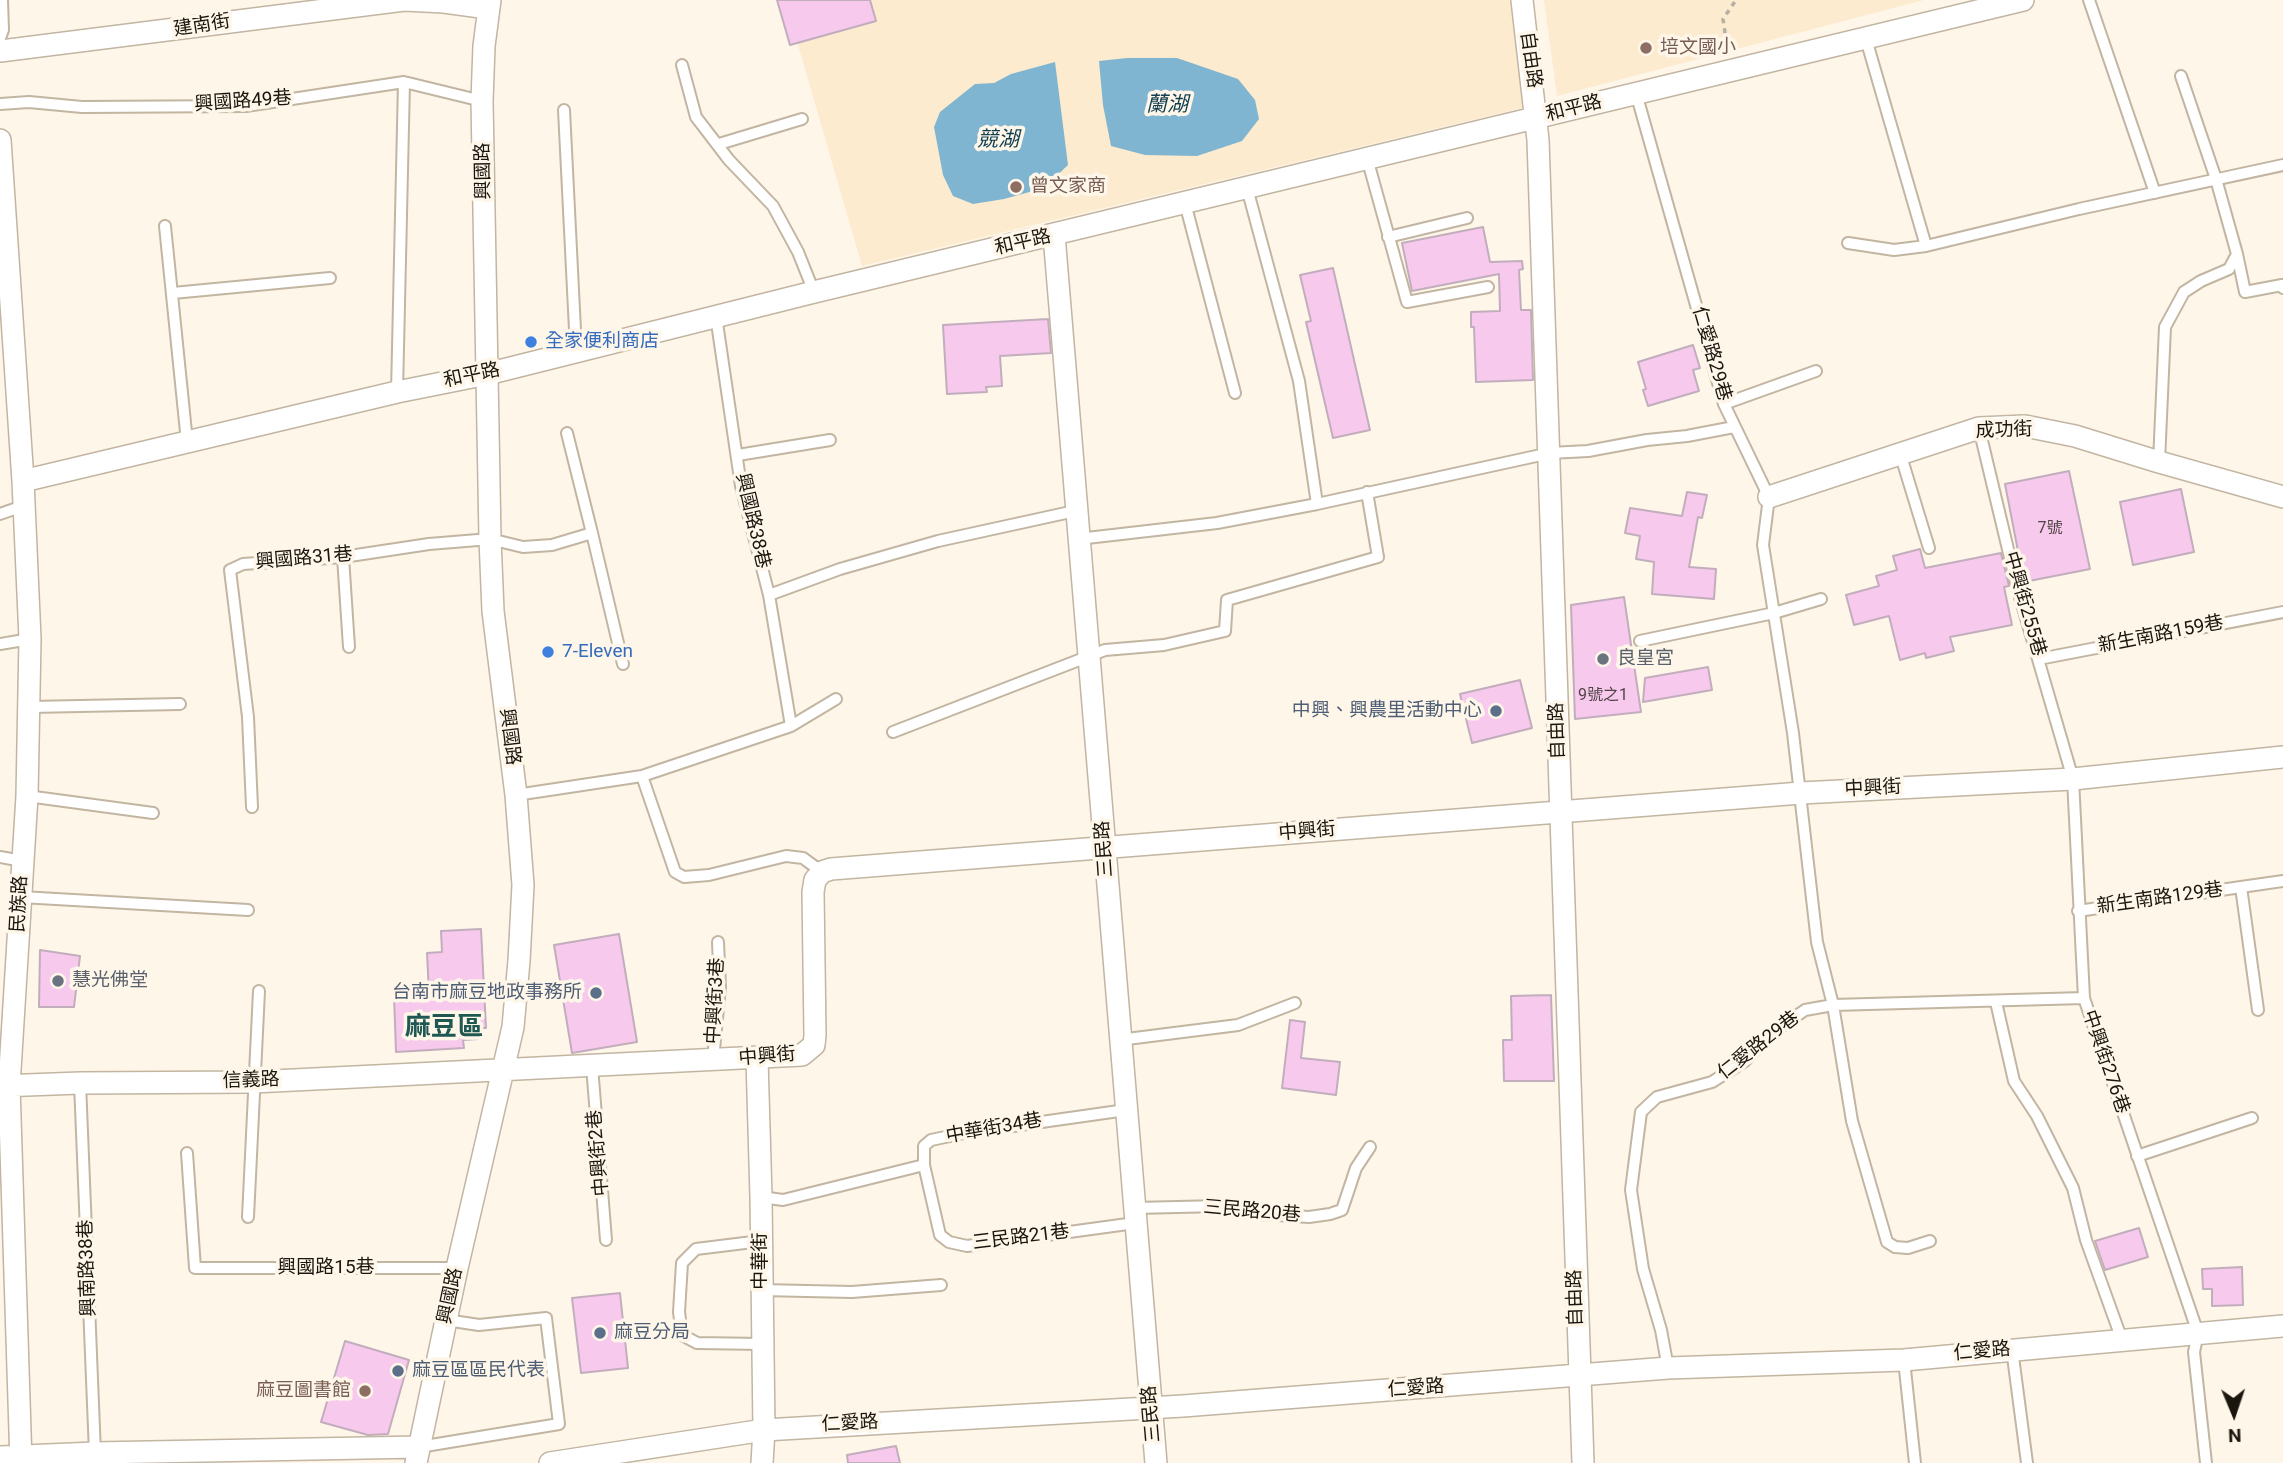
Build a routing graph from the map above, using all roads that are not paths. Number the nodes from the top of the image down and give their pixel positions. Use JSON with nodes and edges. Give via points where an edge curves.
{"nodes":[{"id":1,"x":2,"y":0,"type":"edge"},
{"id":2,"x":1522,"y":0,"type":"edge"},
{"id":3,"x":2089,"y":0,"type":"edge"},
{"id":4,"x":2018,"y":1,"type":"edge"},
{"id":5,"x":489,"y":4,"type":"edge"},
{"id":6,"x":0,"y":38,"type":"edge"},
{"id":7,"x":1866,"y":39,"type":"junction"},
{"id":8,"x":0,"y":51,"type":"edge"},
{"id":9,"x":682,"y":65,"type":"dead end"},
{"id":10,"x":2181,"y":76,"type":"dead end"},
{"id":11,"x":404,"y":82,"type":"junction"},
{"id":12,"x":1636,"y":93,"type":"junction"},
{"id":13,"x":482,"y":101,"type":"junction"},
{"id":14,"x":0,"y":104,"type":"edge"},
{"id":15,"x":564,"y":110,"type":"dead end"},
{"id":16,"x":1536,"y":118,"type":"junction"},
{"id":17,"x":802,"y":119,"type":"dead end"},
{"id":18,"x":0,"y":140,"type":"edge"},
{"id":19,"x":719,"y":144,"type":"junction"},
{"id":20,"x":1367,"y":158,"type":"junction"},
{"id":21,"x":2283,"y":165,"type":"edge"},
{"id":22,"x":2216,"y":179,"type":"junction"},
{"id":23,"x":1247,"y":188,"type":"junction"},
{"id":24,"x":2155,"y":192,"type":"junction"},
{"id":25,"x":1185,"y":203,"type":"junction"},
{"id":26,"x":1467,"y":218,"type":"dead end"},
{"id":27,"x":165,"y":226,"type":"dead end"},
{"id":28,"x":1054,"y":235,"type":"junction"},
{"id":29,"x":1388,"y":237,"type":"junction"},
{"id":30,"x":1848,"y":243,"type":"dead end"},
{"id":31,"x":1926,"y":246,"type":"junction"},
{"id":32,"x":2237,"y":254,"type":"junction"},
{"id":33,"x":330,"y":278,"type":"dead end"},
{"id":34,"x":4,"y":286,"type":"edge"},
{"id":35,"x":1488,"y":288,"type":"dead end"},
{"id":36,"x":2283,"y":288,"type":"edge"},
{"id":37,"x":814,"y":292,"type":"junction"},
{"id":38,"x":173,"y":293,"type":"junction"},
{"id":39,"x":716,"y":316,"type":"junction"},
{"id":40,"x":576,"y":350,"type":"junction"},
{"id":41,"x":1816,"y":371,"type":"dead end"},
{"id":42,"x":487,"y":374,"type":"junction"},
{"id":43,"x":397,"y":392,"type":"junction"},
{"id":44,"x":1235,"y":393,"type":"dead end"},
{"id":45,"x":1724,"y":404,"type":"junction"},
{"id":46,"x":1734,"y":427,"type":"junction"},
{"id":47,"x":1979,"y":428,"type":"junction"},
{"id":48,"x":567,"y":433,"type":"dead end"},
{"id":49,"x":830,"y":440,"type":"dead end"},
{"id":50,"x":187,"y":442,"type":"junction"},
{"id":51,"x":1550,"y":453,"type":"junction"},
{"id":52,"x":1900,"y":453,"type":"junction"},
{"id":53,"x":738,"y":455,"type":"junction"},
{"id":54,"x":2159,"y":462,"type":"junction"},
{"id":55,"x":23,"y":481,"type":"junction"},
{"id":56,"x":1367,"y":492,"type":"junction"},
{"id":57,"x":1769,"y":497,"type":"junction"},
{"id":58,"x":2283,"y":497,"type":"edge"},
{"id":59,"x":1318,"y":504,"type":"junction"},
{"id":60,"x":23,"y":506,"type":"junction"},
{"id":61,"x":1075,"y":511,"type":"junction"},
{"id":62,"x":0,"y":514,"type":"edge"},
{"id":63,"x":592,"y":533,"type":"junction"},
{"id":64,"x":490,"y":539,"type":"junction"},
{"id":65,"x":1078,"y":539,"type":"junction"},
{"id":66,"x":1929,"y":548,"type":"dead end"},
{"id":67,"x":343,"y":557,"type":"junction"},
{"id":68,"x":769,"y":596,"type":"junction"},
{"id":69,"x":1821,"y":599,"type":"dead end"},
{"id":70,"x":1774,"y":612,"type":"junction"},
{"id":71,"x":2283,"y":612,"type":"edge"},
{"id":72,"x":30,"y":639,"type":"junction"},
{"id":73,"x":1640,"y":641,"type":"dead end"},
{"id":74,"x":0,"y":644,"type":"edge"},
{"id":75,"x":349,"y":647,"type":"dead end"},
{"id":76,"x":1089,"y":657,"type":"junction"},
{"id":77,"x":2039,"y":659,"type":"junction"},
{"id":78,"x":622,"y":664,"type":"dead end"},
{"id":79,"x":836,"y":699,"type":"dead end"},
{"id":80,"x":180,"y":704,"type":"dead end"},
{"id":81,"x":30,"y":707,"type":"junction"},
{"id":82,"x":791,"y":726,"type":"junction"},
{"id":83,"x":892,"y":732,"type":"dead end"},
{"id":84,"x":2283,"y":757,"type":"edge"},
{"id":85,"x":642,"y":776,"type":"junction"},
{"id":86,"x":2073,"y":779,"type":"junction"},
{"id":87,"x":1801,"y":793,"type":"junction"},
{"id":88,"x":516,"y":795,"type":"junction"},
{"id":89,"x":27,"y":796,"type":"junction"},
{"id":90,"x":252,"y":807,"type":"dead end"},
{"id":91,"x":1561,"y":812,"type":"junction"},
{"id":92,"x":153,"y":813,"type":"dead end"},
{"id":93,"x":1105,"y":849,"type":"junction"},
{"id":94,"x":0,"y":857,"type":"edge"},
{"id":95,"x":22,"y":861,"type":"junction"},
{"id":96,"x":822,"y":872,"type":"junction"},
{"id":97,"x":2283,"y":881,"type":"edge"},
{"id":98,"x":2241,"y":887,"type":"junction"},
{"id":99,"x":21,"y":897,"type":"junction"},
{"id":100,"x":248,"y":910,"type":"dead end"},
{"id":101,"x":2078,"y":911,"type":"junction"},
{"id":102,"x":718,"y":942,"type":"dead end"},
{"id":103,"x":260,"y":991,"type":"dead end"},
{"id":104,"x":2084,"y":998,"type":"junction"},
{"id":105,"x":1996,"y":1002,"type":"junction"},
{"id":106,"x":1295,"y":1003,"type":"dead end"},
{"id":107,"x":1833,"y":1005,"type":"junction"},
{"id":108,"x":2258,"y":1010,"type":"dead end"},
{"id":109,"x":1119,"y":1040,"type":"junction"},
{"id":110,"x":757,"y":1059,"type":"junction"},
{"id":111,"x":713,"y":1060,"type":"junction"},
{"id":112,"x":592,"y":1066,"type":"junction"},
{"id":113,"x":503,"y":1069,"type":"junction"},
{"id":114,"x":253,"y":1082,"type":"junction"},
{"id":115,"x":80,"y":1083,"type":"junction"},
{"id":116,"x":5,"y":1086,"type":"edge"},
{"id":117,"x":1126,"y":1110,"type":"junction"},
{"id":118,"x":2252,"y":1118,"type":"dead end"},
{"id":119,"x":1370,"y":1147,"type":"dead end"},
{"id":120,"x":187,"y":1153,"type":"dead end"},
{"id":121,"x":2137,"y":1156,"type":"junction"},
{"id":122,"x":924,"y":1165,"type":"junction"},
{"id":123,"x":761,"y":1197,"type":"junction"},
{"id":124,"x":1134,"y":1215,"type":"junction"},
{"id":125,"x":248,"y":1217,"type":"dead end"},
{"id":126,"x":606,"y":1240,"type":"dead end"},
{"id":127,"x":761,"y":1241,"type":"junction"},
{"id":128,"x":1930,"y":1241,"type":"dead end"},
{"id":129,"x":457,"y":1268,"type":"junction"},
{"id":130,"x":942,"y":1285,"type":"dead end"},
{"id":131,"x":761,"y":1290,"type":"junction"},
{"id":132,"x":446,"y":1321,"type":"junction"},
{"id":133,"x":2283,"y":1326,"type":"edge"},
{"id":134,"x":2198,"y":1333,"type":"junction"},
{"id":135,"x":2122,"y":1340,"type":"junction"},
{"id":136,"x":763,"y":1344,"type":"junction"},
{"id":137,"x":2012,"y":1349,"type":"junction"},
{"id":138,"x":1903,"y":1360,"type":"junction"},
{"id":139,"x":1668,"y":1368,"type":"junction"},
{"id":140,"x":1579,"y":1377,"type":"junction"},
{"id":141,"x":1151,"y":1408,"type":"junction"},
{"id":142,"x":764,"y":1430,"type":"junction"},
{"id":143,"x":95,"y":1453,"type":"junction"},
{"id":144,"x":417,"y":1455,"type":"edge"},
{"id":145,"x":14,"y":1459,"type":"edge"},
{"id":146,"x":550,"y":1463,"type":"edge"},
{"id":147,"x":762,"y":1463,"type":"edge"},
{"id":148,"x":1156,"y":1463,"type":"edge"},
{"id":149,"x":1583,"y":1463,"type":"edge"},
{"id":150,"x":1915,"y":1463,"type":"edge"},
{"id":151,"x":2027,"y":1463,"type":"edge"},
{"id":152,"x":2206,"y":1463,"type":"edge"}],
"edges":[{"from":1,"to":6,"type":"lane"},
{"from":2,"to":16,"type":"street","name":"自由路"},
{"from":3,"to":24,"type":"lane"},
{"from":4,"to":7,"type":"street","name":"和平路"},
{"from":5,"to":8,"type":"street","name":"建南街","via":[[404,0]]},
{"from":5,"to":13,"type":"street","name":"興國路"},
{"from":7,"to":12,"type":"street","name":"和平路"},
{"from":7,"to":31,"type":"lane"},
{"from":9,"to":19,"type":"lane","via":[[696,117]]},
{"from":10,"to":22,"type":"lane"},
{"from":11,"to":13,"type":"lane","name":"興國路49巷"},
{"from":11,"to":14,"type":"lane","name":"興國路49巷","via":[[246,106]]},
{"from":11,"to":43,"type":"lane"},
{"from":12,"to":16,"type":"street","name":"和平路"},
{"from":12,"to":45,"type":"lane","name":"仁愛路29巷"},
{"from":13,"to":42,"type":"street","name":"興國路"},
{"from":15,"to":40,"type":"lane"},
{"from":16,"to":20,"type":"street","name":"和平路"},
{"from":16,"to":51,"type":"street","name":"自由路"},
{"from":17,"to":19,"type":"lane"},
{"from":18,"to":34,"type":"street","name":"民族路"},
{"from":19,"to":37,"type":"lane","via":[[773,206],[799,252]]},
{"from":20,"to":23,"type":"street","name":"和平路"},
{"from":20,"to":29,"type":"lane"},
{"from":21,"to":22,"type":"lane"},
{"from":22,"to":24,"type":"lane"},
{"from":22,"to":32,"type":"lane"},
{"from":23,"to":25,"type":"street","name":"和平路"},
{"from":23,"to":59,"type":"lane","via":[[1299,380]]},
{"from":24,"to":31,"type":"lane"},
{"from":25,"to":28,"type":"street","name":"和平路"},
{"from":25,"to":44,"type":"lane"},
{"from":26,"to":29,"type":"lane"},
{"from":27,"to":38,"type":"lane"},
{"from":28,"to":37,"type":"street","name":"和平路"},
{"from":28,"to":61,"type":"street","name":"三民路"},
{"from":29,"to":35,"type":"lane","via":[[1407,302]]},
{"from":30,"to":31,"type":"lane","via":[[1894,250]]},
{"from":32,"to":36,"type":"lane","via":[[2245,292]]},
{"from":32,"to":54,"type":"lane","via":[[2229,268],[2184,292],[2165,327]]},
{"from":33,"to":38,"type":"lane"},
{"from":34,"to":55,"type":"street","name":"民族路"},
{"from":37,"to":39,"type":"street","name":"和平路"},
{"from":38,"to":50,"type":"lane"},
{"from":39,"to":40,"type":"street","name":"和平路"},
{"from":39,"to":53,"type":"lane","name":"興國路38巷"},
{"from":40,"to":42,"type":"street","name":"和平路"},
{"from":41,"to":45,"type":"lane"},
{"from":42,"to":43,"type":"street","name":"和平路"},
{"from":42,"to":64,"type":"street","name":"興國路"},
{"from":43,"to":50,"type":"street","name":"和平路"},
{"from":45,"to":46,"type":"lane","name":"仁愛路29巷"},
{"from":46,"to":51,"type":"lane"},
{"from":46,"to":57,"type":"lane","name":"仁愛路29巷"},
{"from":47,"to":52,"type":"street","name":"成功街"},
{"from":47,"to":54,"type":"street","name":"成功街","via":[[2025,426]]},
{"from":47,"to":77,"type":"lane","name":"中興街255巷"},
{"from":48,"to":63,"type":"lane"},
{"from":49,"to":53,"type":"lane"},
{"from":50,"to":55,"type":"street","name":"和平路"},
{"from":51,"to":56,"type":"lane"},
{"from":51,"to":91,"type":"street","name":"自由路"},
{"from":52,"to":57,"type":"street","name":"成功街"},
{"from":52,"to":66,"type":"lane"},
{"from":53,"to":68,"type":"lane","name":"興國路38巷","via":[[741,486]]},
{"from":54,"to":58,"type":"street","name":"成功街"},
{"from":55,"to":60,"type":"street","name":"民族路"},
{"from":56,"to":59,"type":"lane"},
{"from":56,"to":76,"type":"lane","via":[[1378,557],[1227,600],[1225,631],[1164,645],[1105,650]]},
{"from":57,"to":70,"type":"lane","via":[[1763,545]]},
{"from":59,"to":65,"type":"lane","via":[[1217,523]]},
{"from":60,"to":62,"type":"lane"},
{"from":60,"to":72,"type":"street","name":"民族路"},
{"from":61,"to":65,"type":"street","name":"三民路"},
{"from":61,"to":68,"type":"lane","via":[[938,541],[840,569]]},
{"from":63,"to":64,"type":"lane","name":"興國路31巷","via":[[542,546],[523,547]]},
{"from":63,"to":78,"type":"lane"},
{"from":64,"to":67,"type":"lane","name":"興國路31巷"},
{"from":64,"to":88,"type":"street","name":"興國路","via":[[495,623]]},
{"from":65,"to":76,"type":"street","name":"三民路"},
{"from":67,"to":75,"type":"lane"},
{"from":67,"to":90,"type":"lane","name":"興國路31巷","via":[[243,564],[230,570],[248,717]]},
{"from":68,"to":82,"type":"lane","name":"興國路38巷"},
{"from":69,"to":70,"type":"lane"},
{"from":70,"to":73,"type":"lane"},
{"from":70,"to":87,"type":"lane"},
{"from":71,"to":77,"type":"lane","name":"新生南路159巷"},
{"from":72,"to":74,"type":"lane"},
{"from":72,"to":81,"type":"street","name":"民族路"},
{"from":76,"to":83,"type":"lane"},
{"from":76,"to":93,"type":"street","name":"三民路"},
{"from":77,"to":86,"type":"lane","name":"中興街255巷"},
{"from":79,"to":82,"type":"lane"},
{"from":80,"to":81,"type":"lane"},
{"from":81,"to":89,"type":"street","name":"民族路"},
{"from":82,"to":85,"type":"lane"},
{"from":84,"to":86,"type":"street","name":"中興街"},
{"from":85,"to":88,"type":"lane"},
{"from":85,"to":96,"type":"lane","via":[[675,873],[709,875],[786,856],[803,858]]},
{"from":86,"to":87,"type":"street","name":"中興街"},
{"from":86,"to":101,"type":"lane","name":"中興街276巷"},
{"from":87,"to":91,"type":"street","name":"中興街"},
{"from":87,"to":107,"type":"lane","via":[[1817,942]]},
{"from":88,"to":113,"type":"street","name":"興國路","via":[[523,885],[521,935],[513,1027]]},
{"from":89,"to":92,"type":"lane"},
{"from":89,"to":95,"type":"street","name":"民族路"},
{"from":91,"to":93,"type":"street","name":"中興街"},
{"from":91,"to":140,"type":"street","name":"自由路"},
{"from":93,"to":96,"type":"street","name":"中興街"},
{"from":93,"to":109,"type":"street","name":"三民路"},
{"from":94,"to":95,"type":"lane"},
{"from":95,"to":99,"type":"street","name":"民族路"},
{"from":96,"to":110,"type":"street","name":"中興街","via":[[813,892],[814,1045],[802,1055]]},
{"from":97,"to":98,"type":"lane","name":"新生南路129巷"},
{"from":98,"to":101,"type":"lane","name":"新生南路129巷"},
{"from":98,"to":108,"type":"lane","name":"新生南路129巷"},
{"from":99,"to":100,"type":"lane"},
{"from":99,"to":116,"type":"street","name":"民族路"},
{"from":101,"to":104,"type":"lane","name":"中興街276巷"},
{"from":102,"to":111,"type":"lane","name":"中興街3巷","via":[[720,987]]},
{"from":103,"to":114,"type":"lane"},
{"from":104,"to":105,"type":"lane","name":"仁愛路29巷"},
{"from":104,"to":121,"type":"lane","name":"中興街276巷"},
{"from":105,"to":107,"type":"lane","name":"仁愛路29巷"},
{"from":105,"to":135,"type":"lane","via":[[2014,1081],[2073,1188],[2086,1240]]},
{"from":106,"to":109,"type":"lane","via":[[1238,1025]]},
{"from":107,"to":128,"type":"lane","via":[[1852,1121],[1887,1242],[1908,1248]]},
{"from":107,"to":139,"type":"lane","name":"仁愛路29巷","via":[[1805,1010],[1772,1033],[1745,1061],[1712,1082],[1657,1097],[1641,1112],[1631,1189],[1643,1269]]},
{"from":109,"to":117,"type":"street","name":"三民路"},
{"from":110,"to":111,"type":"street","name":"中興街"},
{"from":110,"to":123,"type":"street","name":"中華街"},
{"from":111,"to":112,"type":"street","name":"中興街"},
{"from":112,"to":113,"type":"street","name":"中興街"},
{"from":112,"to":126,"type":"lane","name":"中興街2巷"},
{"from":113,"to":114,"type":"street","name":"信義路"},
{"from":113,"to":129,"type":"street","name":"興國路"},
{"from":114,"to":115,"type":"street","name":"信義路"},
{"from":114,"to":125,"type":"lane"},
{"from":115,"to":116,"type":"street","name":"信義路"},
{"from":115,"to":143,"type":"lane","name":"興南路38巷"},
{"from":116,"to":145,"type":"street","name":"民族路"},
{"from":117,"to":122,"type":"lane","name":"中華街34巷","via":[[931,1140],[923,1146]]},
{"from":117,"to":124,"type":"street","name":"三民路"},
{"from":118,"to":121,"type":"lane"},
{"from":119,"to":124,"type":"lane","name":"三民路20巷","via":[[1356,1168],[1342,1210],[1330,1214],[1260,1214],[1221,1206]]},
{"from":120,"to":129,"type":"lane","name":"興國路15巷","via":[[195,1268]]},
{"from":121,"to":134,"type":"lane","name":"中興街276巷"},
{"from":122,"to":123,"type":"lane","via":[[783,1200]]},
{"from":122,"to":124,"type":"lane","name":"三民路21巷","via":[[940,1235],[949,1242],[967,1246]]},
{"from":123,"to":127,"type":"street","name":"中華街"},
{"from":124,"to":141,"type":"street","name":"三民路"},
{"from":127,"to":131,"type":"street","name":"中華街"},
{"from":127,"to":136,"type":"lane","via":[[696,1249],[682,1263],[679,1312],[682,1335],[696,1343]]},
{"from":129,"to":132,"type":"street","name":"興國路"},
{"from":130,"to":131,"type":"lane","via":[[852,1292]]},
{"from":131,"to":136,"type":"street","name":"中華街"},
{"from":132,"to":144,"type":"street","name":"興國路"},
{"from":132,"to":144,"type":"lane","via":[[480,1325],[546,1318],[559,1424]]},
{"from":133,"to":134,"type":"street","name":"仁愛路"},
{"from":134,"to":135,"type":"street","name":"仁愛路"},
{"from":134,"to":152,"type":"lane","via":[[2194,1352]]},
{"from":135,"to":137,"type":"street","name":"仁愛路"},
{"from":136,"to":142,"type":"street","name":"中華街"},
{"from":137,"to":138,"type":"street","name":"仁愛路"},
{"from":137,"to":151,"type":"lane"},
{"from":138,"to":139,"type":"street","name":"仁愛路"},
{"from":138,"to":150,"type":"lane"},
{"from":139,"to":140,"type":"street","name":"仁愛路"},
{"from":140,"to":141,"type":"street","name":"仁愛路"},
{"from":140,"to":149,"type":"street","name":"自由路"},
{"from":141,"to":142,"type":"street","name":"仁愛路"},
{"from":141,"to":148,"type":"street","name":"三民路"},
{"from":142,"to":146,"type":"street","name":"仁愛路"},
{"from":142,"to":147,"type":"street","name":"中華街"},
{"from":143,"to":144,"type":"street"},
{"from":143,"to":145,"type":"street"}]}
